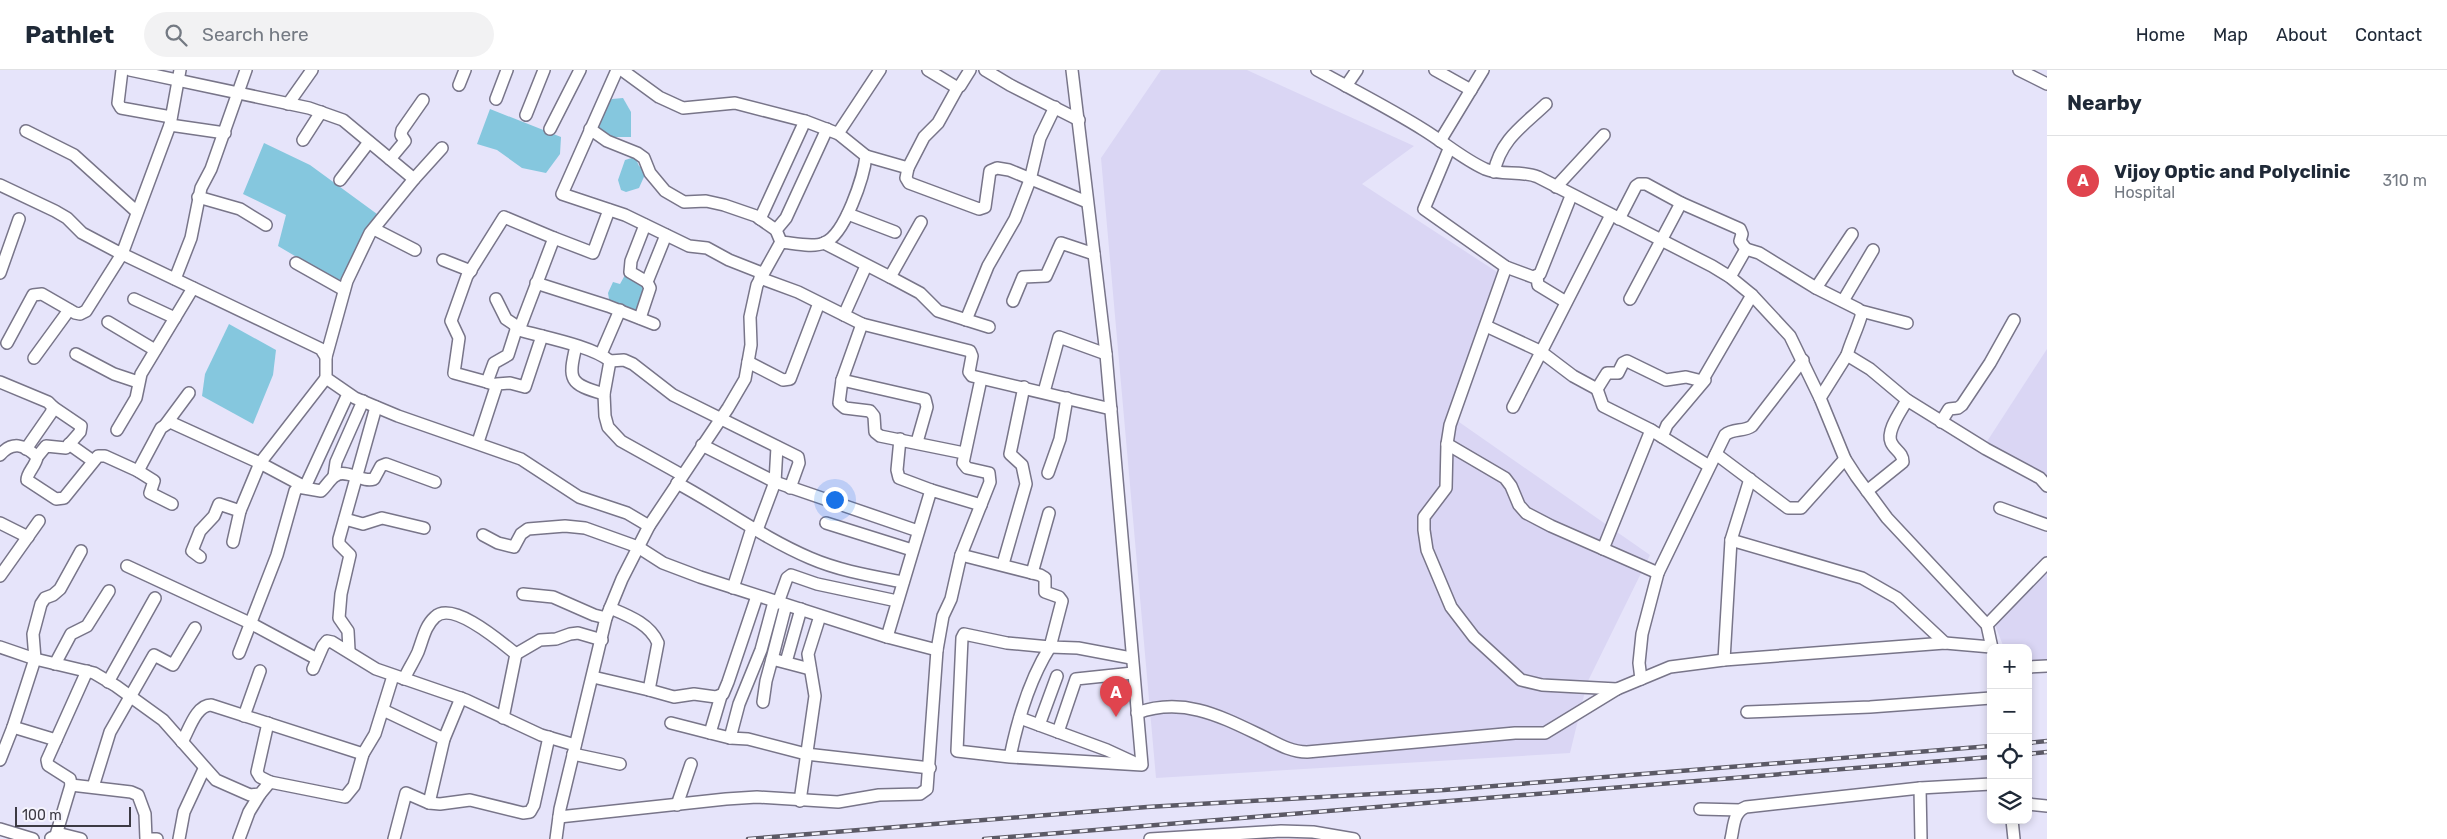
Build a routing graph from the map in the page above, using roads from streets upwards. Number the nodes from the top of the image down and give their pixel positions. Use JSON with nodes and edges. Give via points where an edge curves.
{"nodes":[{"id":1,"x":122,"y":70,"type":"edge"},
{"id":2,"x":130,"y":70,"type":"edge"},
{"id":3,"x":246,"y":70,"type":"edge"},
{"id":4,"x":312,"y":70,"type":"edge"},
{"id":5,"x":465,"y":70,"type":"edge"},
{"id":6,"x":507,"y":70,"type":"edge"},
{"id":7,"x":544,"y":70,"type":"edge"},
{"id":8,"x":580,"y":70,"type":"edge"},
{"id":9,"x":617,"y":70,"type":"edge"},
{"id":10,"x":622,"y":70,"type":"edge"},
{"id":11,"x":880,"y":70,"type":"edge"},
{"id":12,"x":928,"y":70,"type":"edge"},
{"id":13,"x":970,"y":70,"type":"edge"},
{"id":14,"x":985,"y":70,"type":"edge"},
{"id":15,"x":1072,"y":70,"type":"edge"},
{"id":16,"x":1317,"y":70,"type":"edge"},
{"id":17,"x":1357,"y":70,"type":"edge"},
{"id":18,"x":1435,"y":70,"type":"edge"},
{"id":19,"x":1484,"y":70,"type":"edge"},
{"id":20,"x":2019,"y":70,"type":"edge"},
{"id":21,"x":178,"y":76,"type":"edge"},
{"id":22,"x":2047,"y":84,"type":"edge"},
{"id":23,"x":459,"y":86,"type":"dead end"},
{"id":24,"x":1346,"y":86,"type":"junction"},
{"id":25,"x":958,"y":87,"type":"junction"},
{"id":26,"x":1471,"y":90,"type":"junction"},
{"id":27,"x":239,"y":93,"type":"junction"},
{"id":28,"x":423,"y":100,"type":"dead end"},
{"id":29,"x":496,"y":100,"type":"dead end"},
{"id":30,"x":288,"y":104,"type":"junction"},
{"id":31,"x":1546,"y":104,"type":"dead end"},
{"id":32,"x":1054,"y":107,"type":"junction"},
{"id":33,"x":321,"y":112,"type":"junction"},
{"id":34,"x":526,"y":115,"type":"dead end"},
{"id":35,"x":1079,"y":120,"type":"junction"},
{"id":36,"x":170,"y":121,"type":"junction"},
{"id":37,"x":805,"y":121,"type":"junction"},
{"id":38,"x":550,"y":129,"type":"dead end"},
{"id":39,"x":590,"y":129,"type":"junction"},
{"id":40,"x":827,"y":129,"type":"junction"},
{"id":41,"x":26,"y":131,"type":"dead end"},
{"id":42,"x":224,"y":133,"type":"junction"},
{"id":43,"x":839,"y":134,"type":"junction"},
{"id":44,"x":1604,"y":135,"type":"dead end"},
{"id":45,"x":304,"y":140,"type":"dead end"},
{"id":46,"x":369,"y":142,"type":"junction"},
{"id":47,"x":1445,"y":145,"type":"junction"},
{"id":48,"x":442,"y":148,"type":"dead end"},
{"id":49,"x":866,"y":156,"type":"junction"},
{"id":50,"x":390,"y":160,"type":"junction"},
{"id":51,"x":908,"y":168,"type":"junction"},
{"id":52,"x":1494,"y":172,"type":"junction"},
{"id":53,"x":414,"y":179,"type":"junction"},
{"id":54,"x":340,"y":180,"type":"dead end"},
{"id":55,"x":1030,"y":180,"type":"junction"},
{"id":56,"x":0,"y":185,"type":"edge"},
{"id":57,"x":1556,"y":187,"type":"junction"},
{"id":58,"x":1571,"y":196,"type":"junction"},
{"id":59,"x":198,"y":197,"type":"junction"},
{"id":60,"x":1087,"y":202,"type":"junction"},
{"id":61,"x":1681,"y":203,"type":"junction"},
{"id":62,"x":609,"y":210,"type":"junction"},
{"id":63,"x":137,"y":212,"type":"junction"},
{"id":64,"x":848,"y":214,"type":"junction"},
{"id":65,"x":1615,"y":217,"type":"junction"},
{"id":66,"x":760,"y":219,"type":"junction"},
{"id":67,"x":18,"y":220,"type":"dead end"},
{"id":68,"x":921,"y":222,"type":"dead end"},
{"id":69,"x":266,"y":225,"type":"dead end"},
{"id":70,"x":645,"y":225,"type":"junction"},
{"id":71,"x":374,"y":229,"type":"junction"},
{"id":72,"x":776,"y":230,"type":"junction"},
{"id":73,"x":895,"y":232,"type":"dead end"},
{"id":74,"x":1852,"y":234,"type":"dead end"},
{"id":75,"x":666,"y":235,"type":"junction"},
{"id":76,"x":554,"y":238,"type":"junction"},
{"id":77,"x":1661,"y":241,"type":"junction"},
{"id":78,"x":781,"y":242,"type":"junction"},
{"id":79,"x":824,"y":243,"type":"junction"},
{"id":80,"x":1746,"y":249,"type":"junction"},
{"id":81,"x":415,"y":250,"type":"dead end"},
{"id":82,"x":1873,"y":250,"type":"dead end"},
{"id":83,"x":122,"y":254,"type":"junction"},
{"id":84,"x":1094,"y":254,"type":"junction"},
{"id":85,"x":443,"y":260,"type":"dead end"},
{"id":86,"x":296,"y":262,"type":"dead end"},
{"id":87,"x":866,"y":266,"type":"junction"},
{"id":88,"x":1506,"y":266,"type":"junction"},
{"id":89,"x":470,"y":271,"type":"junction"},
{"id":90,"x":0,"y":272,"type":"edge"},
{"id":91,"x":761,"y":276,"type":"junction"},
{"id":92,"x":1537,"y":276,"type":"junction"},
{"id":93,"x":890,"y":277,"type":"junction"},
{"id":94,"x":1730,"y":277,"type":"junction"},
{"id":95,"x":175,"y":279,"type":"junction"},
{"id":96,"x":647,"y":282,"type":"junction"},
{"id":97,"x":536,"y":283,"type":"junction"},
{"id":98,"x":193,"y":288,"type":"junction"},
{"id":99,"x":1816,"y":288,"type":"junction"},
{"id":100,"x":344,"y":290,"type":"junction"},
{"id":101,"x":1752,"y":295,"type":"junction"},
{"id":102,"x":134,"y":299,"type":"dead end"},
{"id":103,"x":496,"y":299,"type":"dead end"},
{"id":104,"x":1630,"y":299,"type":"dead end"},
{"id":105,"x":1013,"y":301,"type":"dead end"},
{"id":106,"x":1843,"y":301,"type":"junction"},
{"id":107,"x":1566,"y":302,"type":"junction"},
{"id":108,"x":819,"y":303,"type":"junction"},
{"id":109,"x":68,"y":310,"type":"junction"},
{"id":110,"x":620,"y":310,"type":"junction"},
{"id":111,"x":1861,"y":311,"type":"junction"},
{"id":112,"x":844,"y":315,"type":"junction"},
{"id":113,"x":175,"y":318,"type":"junction"},
{"id":114,"x":640,"y":318,"type":"junction"},
{"id":115,"x":966,"y":320,"type":"junction"},
{"id":116,"x":2014,"y":320,"type":"dead end"},
{"id":117,"x":108,"y":322,"type":"dead end"},
{"id":118,"x":1907,"y":323,"type":"dead end"},
{"id":119,"x":654,"y":324,"type":"dead end"},
{"id":120,"x":862,"y":324,"type":"junction"},
{"id":121,"x":1486,"y":326,"type":"junction"},
{"id":122,"x":989,"y":327,"type":"dead end"},
{"id":123,"x":542,"y":336,"type":"junction"},
{"id":124,"x":7,"y":343,"type":"dead end"},
{"id":125,"x":576,"y":346,"type":"junction"},
{"id":126,"x":155,"y":350,"type":"junction"},
{"id":127,"x":1540,"y":351,"type":"junction"},
{"id":128,"x":76,"y":354,"type":"dead end"},
{"id":129,"x":1106,"y":354,"type":"junction"},
{"id":130,"x":1847,"y":355,"type":"junction"},
{"id":131,"x":326,"y":357,"type":"junction"},
{"id":132,"x":34,"y":358,"type":"dead end"},
{"id":133,"x":605,"y":358,"type":"junction"},
{"id":134,"x":1803,"y":360,"type":"junction"},
{"id":135,"x":748,"y":362,"type":"junction"},
{"id":136,"x":326,"y":378,"type":"junction"},
{"id":137,"x":981,"y":379,"type":"junction"},
{"id":138,"x":842,"y":380,"type":"junction"},
{"id":139,"x":1705,"y":380,"type":"junction"},
{"id":140,"x":0,"y":382,"type":"edge"},
{"id":141,"x":138,"y":382,"type":"junction"},
{"id":142,"x":492,"y":383,"type":"junction"},
{"id":143,"x":1024,"y":388,"type":"junction"},
{"id":144,"x":1597,"y":389,"type":"junction"},
{"id":145,"x":1044,"y":392,"type":"junction"},
{"id":146,"x":189,"y":393,"type":"dead end"},
{"id":147,"x":348,"y":394,"type":"junction"},
{"id":148,"x":604,"y":394,"type":"junction"},
{"id":149,"x":1067,"y":398,"type":"junction"},
{"id":150,"x":1820,"y":398,"type":"junction"},
{"id":151,"x":1907,"y":400,"type":"junction"},
{"id":152,"x":363,"y":401,"type":"junction"},
{"id":153,"x":376,"y":406,"type":"junction"},
{"id":154,"x":53,"y":407,"type":"junction"},
{"id":155,"x":1513,"y":407,"type":"dead end"},
{"id":156,"x":1111,"y":409,"type":"junction"},
{"id":157,"x":722,"y":418,"type":"junction"},
{"id":158,"x":1941,"y":422,"type":"junction"},
{"id":159,"x":166,"y":424,"type":"junction"},
{"id":160,"x":117,"y":430,"type":"dead end"},
{"id":161,"x":1651,"y":430,"type":"junction"},
{"id":162,"x":1662,"y":437,"type":"junction"},
{"id":163,"x":900,"y":439,"type":"junction"},
{"id":164,"x":478,"y":442,"type":"junction"},
{"id":165,"x":917,"y":442,"type":"junction"},
{"id":166,"x":69,"y":444,"type":"junction"},
{"id":167,"x":1447,"y":444,"type":"junction"},
{"id":168,"x":702,"y":445,"type":"junction"},
{"id":169,"x":778,"y":447,"type":"junction"},
{"id":170,"x":26,"y":449,"type":"junction"},
{"id":171,"x":964,"y":453,"type":"junction"},
{"id":172,"x":1716,"y":454,"type":"junction"},
{"id":173,"x":0,"y":456,"type":"edge"},
{"id":174,"x":37,"y":457,"type":"junction"},
{"id":175,"x":1846,"y":459,"type":"junction"},
{"id":176,"x":93,"y":461,"type":"junction"},
{"id":177,"x":260,"y":463,"type":"junction"},
{"id":178,"x":1709,"y":466,"type":"junction"},
{"id":179,"x":138,"y":471,"type":"junction"},
{"id":180,"x":1048,"y":473,"type":"dead end"},
{"id":181,"x":334,"y":476,"type":"junction"},
{"id":182,"x":356,"y":476,"type":"junction"},
{"id":183,"x":679,"y":479,"type":"junction"},
{"id":184,"x":1750,"y":479,"type":"junction"},
{"id":185,"x":435,"y":482,"type":"dead end"},
{"id":186,"x":775,"y":482,"type":"junction"},
{"id":187,"x":2047,"y":486,"type":"edge"},
{"id":188,"x":305,"y":487,"type":"junction"},
{"id":189,"x":790,"y":488,"type":"junction"},
{"id":190,"x":931,"y":490,"type":"junction"},
{"id":191,"x":1867,"y":491,"type":"junction"},
{"id":192,"x":172,"y":504,"type":"dead end"},
{"id":193,"x":981,"y":505,"type":"junction"},
{"id":194,"x":2000,"y":508,"type":"dead end"},
{"id":195,"x":240,"y":511,"type":"junction"},
{"id":196,"x":1048,"y":513,"type":"dead end"},
{"id":197,"x":345,"y":519,"type":"junction"},
{"id":198,"x":40,"y":521,"type":"dead end"},
{"id":199,"x":0,"y":523,"type":"edge"},
{"id":200,"x":826,"y":523,"type":"dead end"},
{"id":201,"x":649,"y":526,"type":"junction"},
{"id":202,"x":2047,"y":526,"type":"edge"},
{"id":203,"x":424,"y":528,"type":"dead end"},
{"id":204,"x":754,"y":529,"type":"junction"},
{"id":205,"x":918,"y":531,"type":"junction"},
{"id":206,"x":482,"y":535,"type":"dead end"},
{"id":207,"x":28,"y":537,"type":"junction"},
{"id":208,"x":1731,"y":540,"type":"junction"},
{"id":209,"x":233,"y":542,"type":"dead end"},
{"id":210,"x":638,"y":547,"type":"junction"},
{"id":211,"x":1603,"y":549,"type":"junction"},
{"id":212,"x":912,"y":550,"type":"junction"},
{"id":213,"x":81,"y":551,"type":"dead end"},
{"id":214,"x":962,"y":555,"type":"junction"},
{"id":215,"x":200,"y":557,"type":"dead end"},
{"id":216,"x":2047,"y":563,"type":"edge"},
{"id":217,"x":1003,"y":564,"type":"junction"},
{"id":218,"x":127,"y":566,"type":"dead end"},
{"id":219,"x":1032,"y":572,"type":"junction"},
{"id":220,"x":1658,"y":573,"type":"junction"},
{"id":221,"x":0,"y":576,"type":"edge"},
{"id":222,"x":903,"y":582,"type":"junction"},
{"id":223,"x":734,"y":588,"type":"junction"},
{"id":224,"x":109,"y":591,"type":"dead end"},
{"id":225,"x":523,"y":594,"type":"dead end"},
{"id":226,"x":757,"y":596,"type":"junction"},
{"id":227,"x":155,"y":598,"type":"dead end"},
{"id":228,"x":897,"y":601,"type":"junction"},
{"id":229,"x":779,"y":603,"type":"junction"},
{"id":230,"x":801,"y":609,"type":"junction"},
{"id":231,"x":608,"y":613,"type":"junction"},
{"id":232,"x":820,"y":616,"type":"junction"},
{"id":233,"x":252,"y":624,"type":"junction"},
{"id":234,"x":781,"y":625,"type":"junction"},
{"id":235,"x":1987,"y":625,"type":"junction"},
{"id":236,"x":796,"y":627,"type":"junction"},
{"id":237,"x":195,"y":628,"type":"dead end"},
{"id":238,"x":815,"y":631,"type":"junction"},
{"id":239,"x":887,"y":637,"type":"junction"},
{"id":240,"x":602,"y":640,"type":"junction"},
{"id":241,"x":1945,"y":643,"type":"junction"},
{"id":242,"x":1990,"y":644,"type":"edge"},
{"id":243,"x":1050,"y":646,"type":"junction"},
{"id":244,"x":0,"y":647,"type":"edge"},
{"id":245,"x":1987,"y":647,"type":"edge"},
{"id":246,"x":348,"y":650,"type":"junction"},
{"id":247,"x":938,"y":650,"type":"junction"},
{"id":248,"x":240,"y":653,"type":"dead end"},
{"id":249,"x":516,"y":654,"type":"junction"},
{"id":250,"x":1131,"y":658,"type":"junction"},
{"id":251,"x":35,"y":659,"type":"junction"},
{"id":252,"x":772,"y":659,"type":"junction"},
{"id":253,"x":1724,"y":660,"type":"junction"},
{"id":254,"x":786,"y":662,"type":"junction"},
{"id":255,"x":55,"y":664,"type":"junction"},
{"id":256,"x":2047,"y":666,"type":"edge"},
{"id":257,"x":2032,"y":667,"type":"edge"},
{"id":258,"x":810,"y":669,"type":"junction"},
{"id":259,"x":260,"y":670,"type":"dead end"},
{"id":260,"x":87,"y":671,"type":"junction"},
{"id":261,"x":1133,"y":673,"type":"junction"},
{"id":262,"x":1057,"y":676,"type":"dead end"},
{"id":263,"x":398,"y":678,"type":"junction"},
{"id":264,"x":593,"y":678,"type":"junction"},
{"id":265,"x":1641,"y":679,"type":"junction"},
{"id":266,"x":108,"y":682,"type":"junction"},
{"id":267,"x":1617,"y":689,"type":"junction"},
{"id":268,"x":649,"y":690,"type":"junction"},
{"id":269,"x":129,"y":696,"type":"junction"},
{"id":270,"x":721,"y":696,"type":"junction"},
{"id":271,"x":461,"y":698,"type":"junction"},
{"id":272,"x":1987,"y":698,"type":"edge"},
{"id":273,"x":763,"y":702,"type":"dead end"},
{"id":274,"x":383,"y":710,"type":"junction"},
{"id":275,"x":1747,"y":712,"type":"dead end"},
{"id":276,"x":1137,"y":713,"type":"junction"},
{"id":277,"x":244,"y":716,"type":"junction"},
{"id":278,"x":503,"y":718,"type":"junction"},
{"id":279,"x":1020,"y":718,"type":"junction"},
{"id":280,"x":268,"y":723,"type":"junction"},
{"id":281,"x":671,"y":723,"type":"dead end"},
{"id":282,"x":1039,"y":725,"type":"junction"},
{"id":283,"x":13,"y":727,"type":"junction"},
{"id":284,"x":1058,"y":732,"type":"junction"},
{"id":285,"x":710,"y":733,"type":"junction"},
{"id":286,"x":549,"y":737,"type":"junction"},
{"id":287,"x":730,"y":738,"type":"junction"},
{"id":288,"x":56,"y":740,"type":"junction"},
{"id":289,"x":444,"y":740,"type":"junction"},
{"id":290,"x":182,"y":742,"type":"junction"},
{"id":291,"x":574,"y":749,"type":"junction"},
{"id":292,"x":363,"y":754,"type":"junction"},
{"id":293,"x":806,"y":754,"type":"junction"},
{"id":294,"x":1010,"y":757,"type":"junction"},
{"id":295,"x":0,"y":760,"type":"edge"},
{"id":296,"x":620,"y":764,"type":"dead end"},
{"id":297,"x":691,"y":764,"type":"dead end"},
{"id":298,"x":1138,"y":764,"type":"junction"},
{"id":299,"x":930,"y":768,"type":"junction"},
{"id":300,"x":204,"y":769,"type":"junction"},
{"id":301,"x":270,"y":782,"type":"junction"},
{"id":302,"x":1987,"y":784,"type":"edge"},
{"id":303,"x":71,"y":785,"type":"junction"},
{"id":304,"x":93,"y":787,"type":"junction"},
{"id":305,"x":1920,"y":788,"type":"junction"},
{"id":306,"x":260,"y":794,"type":"junction"},
{"id":307,"x":800,"y":801,"type":"junction"},
{"id":308,"x":429,"y":803,"type":"junction"},
{"id":309,"x":2032,"y":804,"type":"edge"},
{"id":310,"x":677,"y":805,"type":"junction"},
{"id":311,"x":2047,"y":806,"type":"edge"},
{"id":312,"x":1700,"y":809,"type":"dead end"},
{"id":313,"x":1740,"y":810,"type":"junction"},
{"id":314,"x":559,"y":817,"type":"junction"},
{"id":315,"x":2012,"y":824,"type":"edge"},
{"id":316,"x":0,"y":829,"type":"edge"},
{"id":317,"x":52,"y":837,"type":"edge"},
{"id":318,"x":33,"y":839,"type":"edge"},
{"id":319,"x":81,"y":839,"type":"edge"},
{"id":320,"x":146,"y":839,"type":"edge"},
{"id":321,"x":150,"y":839,"type":"edge"},
{"id":322,"x":157,"y":839,"type":"edge"},
{"id":323,"x":179,"y":839,"type":"edge"},
{"id":324,"x":239,"y":839,"type":"edge"},
{"id":325,"x":394,"y":839,"type":"edge"},
{"id":326,"x":556,"y":839,"type":"edge"},
{"id":327,"x":1150,"y":839,"type":"edge"},
{"id":328,"x":1354,"y":839,"type":"edge"},
{"id":329,"x":1731,"y":839,"type":"edge"},
{"id":330,"x":1920,"y":839,"type":"edge"},
{"id":331,"x":2014,"y":839,"type":"edge"}],
"edges":[{"from":1,"to":36,"type":"street","via":[[118,103],[121,108]]},
{"from":2,"to":21,"type":"street"},
{"from":3,"to":27,"type":"street"},
{"from":4,"to":30,"type":"street"},
{"from":5,"to":23,"type":"street"},
{"from":6,"to":29,"type":"street"},
{"from":7,"to":34,"type":"street"},
{"from":8,"to":38,"type":"street"},
{"from":9,"to":39,"type":"street"},
{"from":10,"to":37,"type":"street","via":[[659,96],[683,108],[735,103]]},
{"from":11,"to":43,"type":"street"},
{"from":12,"to":25,"type":"street"},
{"from":13,"to":25,"type":"street"},
{"from":14,"to":32,"type":"street"},
{"from":15,"to":35,"type":"street"},
{"from":16,"to":24,"type":"street"},
{"from":17,"to":24,"type":"street"},
{"from":18,"to":26,"type":"street"},
{"from":19,"to":26,"type":"street"},
{"from":20,"to":22,"type":"street"},
{"from":21,"to":27,"type":"street"},
{"from":21,"to":36,"type":"street"},
{"from":24,"to":47,"type":"street"},
{"from":25,"to":51,"type":"street","via":[[938,123],[924,136]]},
{"from":26,"to":47,"type":"street"},
{"from":27,"to":30,"type":"street"},
{"from":27,"to":42,"type":"street"},
{"from":28,"to":50,"type":"street","via":[[401,133],[405,141]]},
{"from":30,"to":33,"type":"street"},
{"from":31,"to":52,"type":"street","via":[[1504,145]]},
{"from":32,"to":35,"type":"street"},
{"from":32,"to":55,"type":"street","via":[[1040,138]]},
{"from":33,"to":45,"type":"street"},
{"from":33,"to":46,"type":"street","via":[[342,120]]},
{"from":35,"to":60,"type":"street"},
{"from":36,"to":42,"type":"street"},
{"from":36,"to":63,"type":"street"},
{"from":37,"to":40,"type":"street"},
{"from":37,"to":66,"type":"street"},
{"from":39,"to":62,"type":"street","via":[[562,194]]},
{"from":39,"to":66,"type":"street","via":[[607,141],[644,158],[650,173],[665,190],[684,202],[706,201],[724,205]]},
{"from":40,"to":43,"type":"street"},
{"from":40,"to":72,"type":"street","via":[[786,218]]},
{"from":41,"to":63,"type":"street","via":[[74,155]]},
{"from":42,"to":59,"type":"street"},
{"from":43,"to":49,"type":"street"},
{"from":44,"to":57,"type":"street"},
{"from":46,"to":50,"type":"street"},
{"from":46,"to":54,"type":"street"},
{"from":47,"to":52,"type":"street"},
{"from":47,"to":88,"type":"street","via":[[1424,209]]},
{"from":48,"to":53,"type":"street"},
{"from":49,"to":51,"type":"street"},
{"from":49,"to":64,"type":"street"},
{"from":50,"to":53,"type":"street"},
{"from":51,"to":55,"type":"street","via":[[906,178],[909,183],[979,209],[984,207],[993,169],[1009,170]]},
{"from":52,"to":57,"type":"street","via":[[1529,174]]},
{"from":53,"to":71,"type":"street"},
{"from":55,"to":60,"type":"street"},
{"from":55,"to":115,"type":"street","via":[[1015,219],[985,274]]},
{"from":56,"to":83,"type":"street","via":[[55,211],[82,233]]},
{"from":57,"to":58,"type":"street"},
{"from":58,"to":65,"type":"street"},
{"from":58,"to":92,"type":"street"},
{"from":59,"to":69,"type":"street","via":[[240,209]]},
{"from":59,"to":95,"type":"street","via":[[191,238]]},
{"from":60,"to":84,"type":"street"},
{"from":61,"to":65,"type":"street","via":[[1646,184],[1639,184]]},
{"from":61,"to":77,"type":"street"},
{"from":61,"to":80,"type":"street","via":[[1740,229],[1740,240]]},
{"from":62,"to":70,"type":"street"},
{"from":62,"to":76,"type":"street","via":[[593,254]]},
{"from":63,"to":83,"type":"street"},
{"from":64,"to":73,"type":"street"},
{"from":64,"to":79,"type":"street"},
{"from":65,"to":77,"type":"street"},
{"from":65,"to":107,"type":"street"},
{"from":66,"to":72,"type":"street"},
{"from":67,"to":90,"type":"street"},
{"from":68,"to":93,"type":"street"},
{"from":70,"to":75,"type":"street"},
{"from":70,"to":96,"type":"street","via":[[630,272]]},
{"from":71,"to":81,"type":"street"},
{"from":71,"to":100,"type":"street"},
{"from":72,"to":78,"type":"street"},
{"from":74,"to":99,"type":"street"},
{"from":75,"to":91,"type":"street","via":[[689,246],[708,248]]},
{"from":75,"to":96,"type":"street"},
{"from":76,"to":89,"type":"street","via":[[504,217]]},
{"from":76,"to":97,"type":"street"},
{"from":77,"to":94,"type":"street"},
{"from":77,"to":104,"type":"street"},
{"from":78,"to":79,"type":"street"},
{"from":78,"to":91,"type":"street"},
{"from":79,"to":87,"type":"street"},
{"from":80,"to":94,"type":"street"},
{"from":80,"to":99,"type":"street","via":[[1766,257]]},
{"from":82,"to":106,"type":"street"},
{"from":83,"to":95,"type":"street"},
{"from":83,"to":109,"type":"street","via":[[86,311],[80,314]]},
{"from":84,"to":105,"type":"street","via":[[1061,243],[1046,276],[1023,277]]},
{"from":84,"to":129,"type":"street"},
{"from":85,"to":89,"type":"street"},
{"from":86,"to":100,"type":"street"},
{"from":87,"to":93,"type":"street"},
{"from":87,"to":112,"type":"street"},
{"from":88,"to":92,"type":"street"},
{"from":88,"to":121,"type":"street"},
{"from":89,"to":142,"type":"street","via":[[451,322],[459,338],[454,373]]},
{"from":91,"to":108,"type":"street"},
{"from":91,"to":135,"type":"street","via":[[750,316]]},
{"from":92,"to":107,"type":"street","via":[[1538,285]]},
{"from":93,"to":115,"type":"street","via":[[920,293],[938,311]]},
{"from":94,"to":101,"type":"street"},
{"from":95,"to":98,"type":"street"},
{"from":96,"to":114,"type":"street","via":[[649,296]]},
{"from":97,"to":110,"type":"street"},
{"from":97,"to":123,"type":"street","via":[[519,330]]},
{"from":98,"to":113,"type":"street"},
{"from":98,"to":131,"type":"street","via":[[321,349]]},
{"from":99,"to":106,"type":"street"},
{"from":100,"to":131,"type":"street"},
{"from":101,"to":134,"type":"street","via":[[1783,327]]},
{"from":101,"to":139,"type":"street","via":[[1732,326]]},
{"from":102,"to":113,"type":"street"},
{"from":103,"to":142,"type":"street","via":[[516,330],[508,355],[494,363]]},
{"from":106,"to":111,"type":"street"},
{"from":107,"to":127,"type":"street"},
{"from":108,"to":112,"type":"street"},
{"from":108,"to":135,"type":"street","via":[[790,379],[783,380]]},
{"from":109,"to":124,"type":"street","via":[[42,294],[33,295]]},
{"from":109,"to":132,"type":"street"},
{"from":110,"to":114,"type":"street"},
{"from":110,"to":133,"type":"street"},
{"from":111,"to":118,"type":"street"},
{"from":111,"to":130,"type":"street"},
{"from":112,"to":120,"type":"street"},
{"from":113,"to":126,"type":"street"},
{"from":114,"to":119,"type":"street"},
{"from":115,"to":122,"type":"street"},
{"from":116,"to":158,"type":"street","via":[[1962,405],[1949,408]]},
{"from":117,"to":126,"type":"street"},
{"from":120,"to":137,"type":"street","via":[[970,351],[970,374]]},
{"from":120,"to":138,"type":"street"},
{"from":121,"to":127,"type":"street"},
{"from":121,"to":167,"type":"street","via":[[1450,425]]},
{"from":123,"to":125,"type":"street"},
{"from":123,"to":142,"type":"street","via":[[525,387]]},
{"from":125,"to":133,"type":"street"},
{"from":125,"to":148,"type":"street","via":[[570,371],[573,379]]},
{"from":126,"to":141,"type":"street"},
{"from":127,"to":144,"type":"street"},
{"from":127,"to":155,"type":"street"},
{"from":128,"to":141,"type":"street","via":[[114,374]]},
{"from":129,"to":145,"type":"street","via":[[1058,337]]},
{"from":129,"to":156,"type":"street"},
{"from":130,"to":150,"type":"street"},
{"from":130,"to":151,"type":"street","via":[[1870,368]]},
{"from":131,"to":136,"type":"street"},
{"from":133,"to":148,"type":"street"},
{"from":133,"to":157,"type":"street","via":[[633,364],[673,395]]},
{"from":134,"to":150,"type":"street"},
{"from":134,"to":172,"type":"street","via":[[1760,418],[1748,429],[1728,432]]},
{"from":135,"to":157,"type":"street","via":[[744,380]]},
{"from":136,"to":147,"type":"street"},
{"from":136,"to":177,"type":"street"},
{"from":137,"to":143,"type":"street"},
{"from":137,"to":171,"type":"street"},
{"from":138,"to":163,"type":"street","via":[[838,399],[841,406],[870,412],[874,416],[875,432],[880,436]]},
{"from":138,"to":165,"type":"street","via":[[925,398],[927,407]]},
{"from":139,"to":144,"type":"street","via":[[1686,377],[1666,380],[1627,361],[1618,373],[1606,373]]},
{"from":139,"to":162,"type":"street","via":[[1667,426]]},
{"from":140,"to":154,"type":"street"},
{"from":141,"to":160,"type":"street","via":[[136,398]]},
{"from":142,"to":164,"type":"street"},
{"from":143,"to":145,"type":"street"},
{"from":143,"to":217,"type":"street","via":[[1010,454],[1022,465],[1026,484]]},
{"from":144,"to":161,"type":"street","via":[[1603,406]]},
{"from":145,"to":149,"type":"street"},
{"from":146,"to":159,"type":"street"},
{"from":147,"to":152,"type":"street"},
{"from":147,"to":188,"type":"street"},
{"from":148,"to":183,"type":"street","via":[[608,427],[621,441]]},
{"from":149,"to":156,"type":"street"},
{"from":149,"to":180,"type":"street","via":[[1060,439]]},
{"from":150,"to":175,"type":"street"},
{"from":151,"to":158,"type":"street"},
{"from":151,"to":191,"type":"street","via":[[1890,435],[1903,462]]},
{"from":152,"to":153,"type":"street"},
{"from":152,"to":181,"type":"street","via":[[336,462]]},
{"from":153,"to":164,"type":"street"},
{"from":153,"to":182,"type":"street"},
{"from":154,"to":166,"type":"street","via":[[81,426]]},
{"from":154,"to":170,"type":"street"},
{"from":156,"to":250,"type":"street"},
{"from":157,"to":168,"type":"street"},
{"from":157,"to":169,"type":"street"},
{"from":158,"to":187,"type":"street","via":[[2040,478]]},
{"from":159,"to":177,"type":"street","via":[[175,423]]},
{"from":159,"to":179,"type":"street"},
{"from":161,"to":162,"type":"street"},
{"from":161,"to":211,"type":"street"},
{"from":162,"to":178,"type":"street"},
{"from":163,"to":165,"type":"street"},
{"from":163,"to":190,"type":"street","via":[[899,478]]},
{"from":164,"to":201,"type":"street","via":[[521,459],[579,497],[627,513]]},
{"from":165,"to":171,"type":"street"},
{"from":166,"to":174,"type":"street","via":[[66,448],[46,446]]},
{"from":166,"to":176,"type":"street"},
{"from":167,"to":211,"type":"street","via":[[1505,478],[1526,513]]},
{"from":167,"to":267,"type":"street","via":[[1446,488],[1424,516],[1423,524],[1427,550],[1450,607],[1474,636],[1521,680],[1542,686]]},
{"from":168,"to":183,"type":"street"},
{"from":168,"to":186,"type":"street"},
{"from":169,"to":186,"type":"street"},
{"from":169,"to":189,"type":"street","via":[[799,459]]},
{"from":170,"to":173,"type":"street","via":[[8,446]]},
{"from":170,"to":174,"type":"street"},
{"from":171,"to":193,"type":"street","via":[[964,466],[985,471],[990,476]]},
{"from":172,"to":178,"type":"street"},
{"from":172,"to":184,"type":"street"},
{"from":174,"to":176,"type":"street","via":[[28,480],[56,499],[64,498]]},
{"from":175,"to":184,"type":"street","via":[[1798,509],[1788,508]]},
{"from":175,"to":191,"type":"street"},
{"from":176,"to":179,"type":"street","via":[[102,456]]},
{"from":177,"to":188,"type":"street"},
{"from":177,"to":195,"type":"street"},
{"from":178,"to":220,"type":"street"},
{"from":179,"to":192,"type":"street","via":[[154,481],[150,493]]},
{"from":181,"to":182,"type":"street"},
{"from":181,"to":188,"type":"street","via":[[321,491]]},
{"from":182,"to":185,"type":"street","via":[[374,480],[381,466],[386,464]]},
{"from":182,"to":197,"type":"street"},
{"from":183,"to":201,"type":"street"},
{"from":183,"to":204,"type":"street"},
{"from":184,"to":208,"type":"street"},
{"from":186,"to":189,"type":"street"},
{"from":186,"to":204,"type":"street"},
{"from":188,"to":233,"type":"street","via":[[294,491],[277,555]]},
{"from":189,"to":205,"type":"street"},
{"from":190,"to":193,"type":"street"},
{"from":190,"to":205,"type":"street"},
{"from":191,"to":235,"type":"street","via":[[1910,544]]},
{"from":193,"to":214,"type":"street"},
{"from":194,"to":202,"type":"street"},
{"from":195,"to":209,"type":"street"},
{"from":195,"to":215,"type":"street","via":[[218,504],[192,551]]},
{"from":196,"to":219,"type":"street"},
{"from":197,"to":203,"type":"street","via":[[363,524],[382,518]]},
{"from":197,"to":246,"type":"street","via":[[339,544],[348,551],[350,560],[342,588],[339,618],[348,632]]},
{"from":198,"to":207,"type":"street"},
{"from":199,"to":207,"type":"street"},
{"from":200,"to":212,"type":"street"},
{"from":201,"to":210,"type":"street"},
{"from":204,"to":222,"type":"street","via":[[825,564]]},
{"from":204,"to":223,"type":"street"},
{"from":205,"to":212,"type":"street"},
{"from":206,"to":210,"type":"street","via":[[514,547],[528,529],[565,526],[585,528]]},
{"from":207,"to":221,"type":"street"},
{"from":208,"to":241,"type":"street","via":[[1862,578],[1897,598]]},
{"from":208,"to":253,"type":"street"},
{"from":210,"to":223,"type":"street","via":[[663,563]]},
{"from":210,"to":231,"type":"street"},
{"from":211,"to":220,"type":"street"},
{"from":212,"to":222,"type":"street"},
{"from":213,"to":251,"type":"street","via":[[60,589],[41,604],[33,634]]},
{"from":214,"to":217,"type":"street"},
{"from":214,"to":247,"type":"street","via":[[944,616]]},
{"from":216,"to":235,"type":"street"},
{"from":217,"to":219,"type":"street"},
{"from":218,"to":233,"type":"street"},
{"from":219,"to":243,"type":"street","via":[[1045,578],[1044,592],[1062,601]]},
{"from":220,"to":265,"type":"street","via":[[1642,634]]},
{"from":222,"to":228,"type":"street"},
{"from":223,"to":226,"type":"street"},
{"from":224,"to":255,"type":"street","via":[[87,626],[71,634]]},
{"from":225,"to":231,"type":"street","via":[[553,597],[594,615]]},
{"from":226,"to":229,"type":"street"},
{"from":226,"to":270,"type":"street"},
{"from":227,"to":266,"type":"street"},
{"from":228,"to":229,"type":"street","via":[[791,576],[787,578]]},
{"from":228,"to":239,"type":"street"},
{"from":229,"to":230,"type":"street"},
{"from":229,"to":234,"type":"street"},
{"from":229,"to":287,"type":"street","via":[[739,704]]},
{"from":230,"to":232,"type":"street"},
{"from":230,"to":236,"type":"street"},
{"from":231,"to":240,"type":"street"},
{"from":231,"to":268,"type":"street","via":[[638,621],[656,638],[658,644]]},
{"from":232,"to":238,"type":"street"},
{"from":232,"to":239,"type":"street"},
{"from":233,"to":246,"type":"street","via":[[315,664],[327,641]]},
{"from":233,"to":248,"type":"street"},
{"from":234,"to":236,"type":"street"},
{"from":234,"to":252,"type":"street"},
{"from":235,"to":242,"type":"street"},
{"from":236,"to":238,"type":"street"},
{"from":236,"to":254,"type":"street"},
{"from":237,"to":269,"type":"street","via":[[173,665],[154,655]]},
{"from":238,"to":258,"type":"street","via":[[808,654]]},
{"from":239,"to":247,"type":"street"},
{"from":240,"to":249,"type":"street","via":[[570,634],[540,640]]},
{"from":240,"to":264,"type":"street"},
{"from":241,"to":245,"type":"street"},
{"from":241,"to":253,"type":"street"},
{"from":243,"to":250,"type":"street"},
{"from":243,"to":279,"type":"street","via":[[1034,676]]},
{"from":243,"to":294,"type":"street","via":[[1007,644],[966,634],[962,638],[956,751]]},
{"from":244,"to":251,"type":"street"},
{"from":246,"to":263,"type":"street","via":[[376,669]]},
{"from":247,"to":299,"type":"street"},
{"from":249,"to":263,"type":"street","via":[[468,619],[444,614],[436,616],[426,630],[418,652]]},
{"from":249,"to":278,"type":"street"},
{"from":250,"to":261,"type":"street"},
{"from":251,"to":255,"type":"street"},
{"from":251,"to":283,"type":"street"},
{"from":252,"to":254,"type":"street"},
{"from":252,"to":273,"type":"street"},
{"from":253,"to":265,"type":"street","via":[[1670,667]]},
{"from":254,"to":258,"type":"street"},
{"from":255,"to":260,"type":"street"},
{"from":256,"to":257,"type":"street"},
{"from":258,"to":293,"type":"street","via":[[815,696]]},
{"from":259,"to":277,"type":"street"},
{"from":260,"to":266,"type":"street"},
{"from":260,"to":288,"type":"street"},
{"from":261,"to":276,"type":"street"},
{"from":261,"to":284,"type":"street","via":[[1076,679]]},
{"from":262,"to":282,"type":"street"},
{"from":263,"to":271,"type":"street"},
{"from":263,"to":274,"type":"street"},
{"from":264,"to":268,"type":"street"},
{"from":264,"to":291,"type":"street"},
{"from":265,"to":267,"type":"street"},
{"from":266,"to":269,"type":"street"},
{"from":267,"to":276,"type":"street","via":[[1541,734],[1515,733],[1307,752],[1291,750],[1230,720],[1200,710],[1166,705]]},
{"from":268,"to":270,"type":"street","via":[[674,697],[694,694]]},
{"from":269,"to":290,"type":"street","via":[[163,720]]},
{"from":269,"to":304,"type":"street","via":[[103,747]]},
{"from":270,"to":285,"type":"street"},
{"from":271,"to":278,"type":"street"},
{"from":271,"to":289,"type":"street"},
{"from":272,"to":275,"type":"street"},
{"from":274,"to":289,"type":"street"},
{"from":274,"to":292,"type":"street","via":[[375,734]]},
{"from":276,"to":298,"type":"street"},
{"from":277,"to":280,"type":"street"},
{"from":277,"to":290,"type":"street","via":[[205,705]]},
{"from":278,"to":286,"type":"street"},
{"from":279,"to":282,"type":"street"},
{"from":279,"to":294,"type":"street"},
{"from":280,"to":292,"type":"street"},
{"from":280,"to":301,"type":"street","via":[[257,772],[260,778]]},
{"from":281,"to":285,"type":"street"},
{"from":282,"to":284,"type":"street"},
{"from":283,"to":288,"type":"street"},
{"from":283,"to":295,"type":"street"},
{"from":284,"to":298,"type":"street"},
{"from":285,"to":287,"type":"street"},
{"from":286,"to":291,"type":"street"},
{"from":286,"to":308,"type":"street","via":[[530,812],[463,800]]},
{"from":287,"to":293,"type":"street"},
{"from":288,"to":303,"type":"street","via":[[48,765],[70,779]]},
{"from":289,"to":308,"type":"street"},
{"from":290,"to":300,"type":"street"},
{"from":291,"to":296,"type":"street"},
{"from":291,"to":314,"type":"street"},
{"from":292,"to":301,"type":"street","via":[[354,786],[345,797]]},
{"from":293,"to":299,"type":"street"},
{"from":293,"to":307,"type":"street"},
{"from":294,"to":298,"type":"street"},
{"from":297,"to":310,"type":"street"},
{"from":299,"to":307,"type":"street","via":[[929,786],[924,792],[838,802]]},
{"from":300,"to":306,"type":"street","via":[[229,787],[250,795]]},
{"from":300,"to":323,"type":"street","via":[[184,812]]},
{"from":301,"to":306,"type":"street"},
{"from":302,"to":305,"type":"street"},
{"from":303,"to":304,"type":"street"},
{"from":303,"to":317,"type":"street"},
{"from":304,"to":320,"type":"street","via":[[138,795],[144,814]]},
{"from":305,"to":313,"type":"street"},
{"from":305,"to":330,"type":"street"},
{"from":306,"to":324,"type":"street"},
{"from":307,"to":310,"type":"street","via":[[742,798]]},
{"from":308,"to":325,"type":"street","via":[[406,793]]},
{"from":309,"to":311,"type":"street"},
{"from":310,"to":314,"type":"street"},
{"from":312,"to":313,"type":"street"},
{"from":313,"to":329,"type":"street"},
{"from":314,"to":326,"type":"street"},
{"from":315,"to":331,"type":"street"},
{"from":316,"to":318,"type":"street"},
{"from":317,"to":319,"type":"street"},
{"from":321,"to":322,"type":"street"},
{"from":327,"to":328,"type":"street","via":[[1281,831]]}]}
